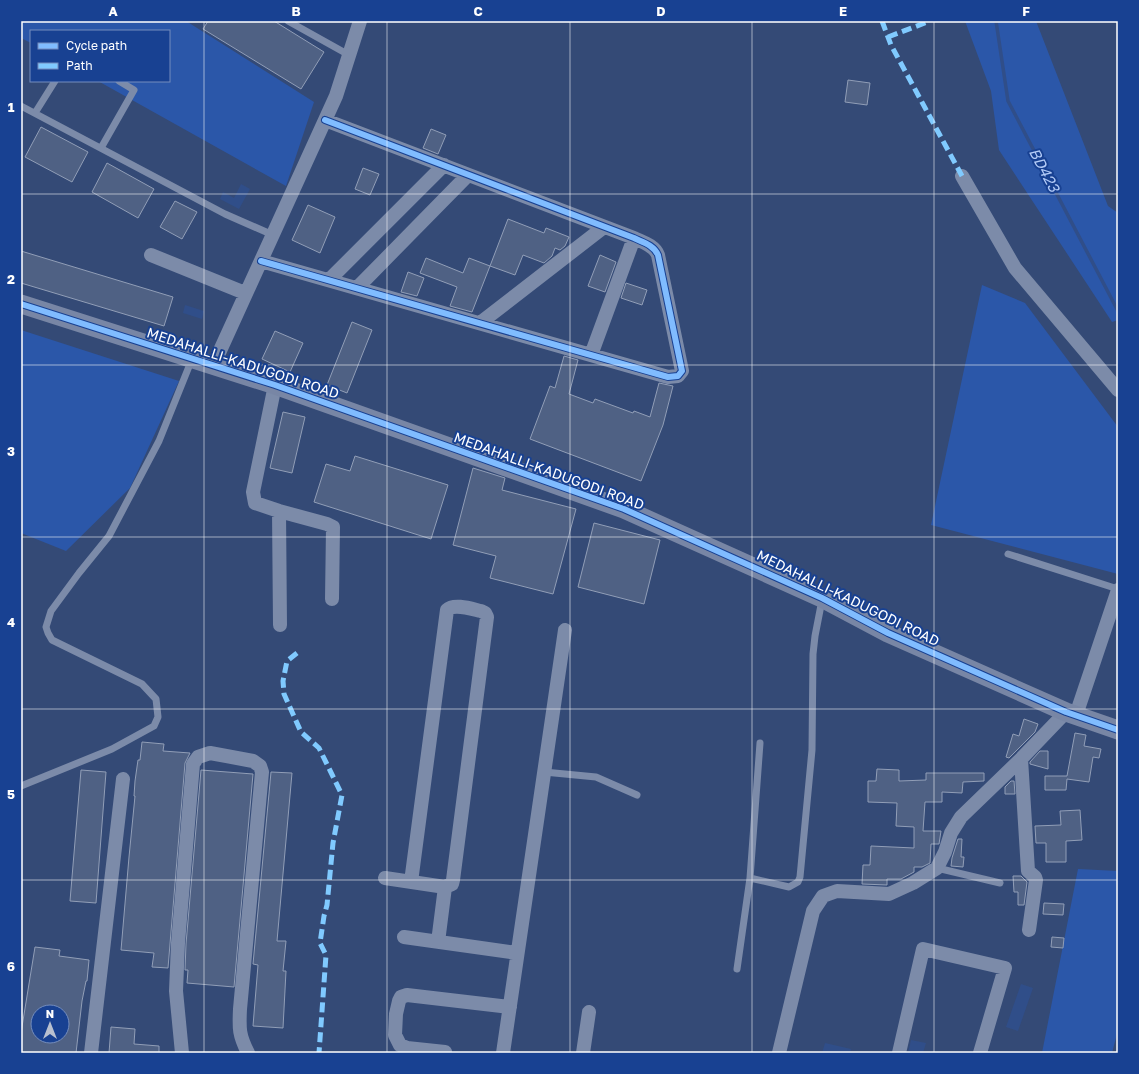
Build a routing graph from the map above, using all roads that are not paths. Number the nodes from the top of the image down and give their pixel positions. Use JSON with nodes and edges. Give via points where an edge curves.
{"nodes":[{"id":1,"x":288,"y":21,"type":"edge"},
{"id":2,"x":360,"y":21,"type":"edge"},
{"id":3,"x":349,"y":55,"type":"junction"},
{"id":4,"x":54,"y":82,"type":"edge"},
{"id":5,"x":121,"y":82,"type":"edge"},
{"id":6,"x":21,"y":106,"type":"edge"},
{"id":7,"x":35,"y":113,"type":"junction"},
{"id":8,"x":325,"y":120,"type":"junction"},
{"id":9,"x":101,"y":148,"type":"junction"},
{"id":10,"x":444,"y":165,"type":"junction"},
{"id":11,"x":468,"y":174,"type":"junction"},
{"id":12,"x":962,"y":176,"type":"dead end"},
{"id":13,"x":604,"y":227,"type":"junction"},
{"id":14,"x":273,"y":235,"type":"junction"},
{"id":15,"x":634,"y":238,"type":"junction"},
{"id":16,"x":151,"y":255,"type":"dead end"},
{"id":17,"x":261,"y":260,"type":"junction"},
{"id":18,"x":329,"y":280,"type":"junction"},
{"id":19,"x":357,"y":288,"type":"junction"},
{"id":20,"x":245,"y":293,"type":"junction"},
{"id":21,"x":21,"y":304,"type":"edge"},
{"id":22,"x":480,"y":323,"type":"junction"},
{"id":23,"x":591,"y":355,"type":"junction"},
{"id":24,"x":192,"y":359,"type":"junction"},
{"id":25,"x":213,"y":366,"type":"junction"},
{"id":26,"x":275,"y":385,"type":"junction"},
{"id":27,"x":1118,"y":390,"type":"edge"},
{"id":28,"x":279,"y":511,"type":"junction"},
{"id":29,"x":1008,"y":554,"type":"dead end"},
{"id":30,"x":1118,"y":590,"type":"edge"},
{"id":31,"x":822,"y":598,"type":"junction"},
{"id":32,"x":332,"y":599,"type":"dead end"},
{"id":33,"x":280,"y":626,"type":"dead end"},
{"id":34,"x":565,"y":630,"type":"dead end"},
{"id":35,"x":1071,"y":714,"type":"junction"},
{"id":36,"x":1118,"y":730,"type":"edge"},
{"id":37,"x":760,"y":743,"type":"dead end"},
{"id":38,"x":1021,"y":759,"type":"junction"},
{"id":39,"x":544,"y":772,"type":"junction"},
{"id":40,"x":123,"y":779,"type":"dead end"},
{"id":41,"x":21,"y":786,"type":"edge"},
{"id":42,"x":637,"y":795,"type":"dead end"},
{"id":43,"x":937,"y":868,"type":"junction"},
{"id":44,"x":385,"y":878,"type":"dead end"},
{"id":45,"x":750,"y":878,"type":"junction"},
{"id":46,"x":411,"y":882,"type":"junction"},
{"id":47,"x":1000,"y":883,"type":"dead end"},
{"id":48,"x":446,"y":887,"type":"junction"},
{"id":49,"x":1029,"y":930,"type":"dead end"},
{"id":50,"x":404,"y":937,"type":"dead end"},
{"id":51,"x":438,"y":942,"type":"junction"},
{"id":52,"x":517,"y":953,"type":"junction"},
{"id":53,"x":737,"y":969,"type":"dead end"},
{"id":54,"x":510,"y":1007,"type":"junction"},
{"id":55,"x":589,"y":1012,"type":"dead end"},
{"id":56,"x":445,"y":1052,"type":"edge"},
{"id":57,"x":91,"y":1053,"type":"edge"},
{"id":58,"x":183,"y":1053,"type":"edge"},
{"id":59,"x":248,"y":1053,"type":"edge"},
{"id":60,"x":504,"y":1053,"type":"edge"},
{"id":61,"x":583,"y":1053,"type":"edge"},
{"id":62,"x":779,"y":1053,"type":"edge"},
{"id":63,"x":899,"y":1053,"type":"edge"},
{"id":64,"x":980,"y":1053,"type":"edge"}],
"edges":[{"from":1,"to":3,"type":"lane"},
{"from":2,"to":3,"type":"street"},
{"from":3,"to":8,"type":"street","via":[[336,96]]},
{"from":4,"to":7,"type":"lane"},
{"from":5,"to":9,"type":"lane","via":[[134,90]]},
{"from":6,"to":7,"type":"lane"},
{"from":7,"to":9,"type":"lane"},
{"from":8,"to":10,"type":"street"},
{"from":8,"to":14,"type":"street"},
{"from":9,"to":14,"type":"lane","via":[[225,214]]},
{"from":10,"to":11,"type":"street"},
{"from":10,"to":18,"type":"street"},
{"from":11,"to":13,"type":"street"},
{"from":11,"to":19,"type":"street"},
{"from":12,"to":27,"type":"street","via":[[1015,268]]},
{"from":13,"to":15,"type":"street"},
{"from":13,"to":22,"type":"street"},
{"from":14,"to":17,"type":"street"},
{"from":15,"to":23,"type":"street"},
{"from":15,"to":23,"type":"street","via":[[652,247],[658,255],[682,371],[678,376],[668,377]]},
{"from":16,"to":20,"type":"street"},
{"from":17,"to":18,"type":"street"},
{"from":17,"to":20,"type":"street"},
{"from":18,"to":19,"type":"street"},
{"from":19,"to":22,"type":"street"},
{"from":20,"to":25,"type":"street"},
{"from":21,"to":24,"type":"street","name":"MEDAHALLI-KADUGODI ROAD"},
{"from":22,"to":23,"type":"street"},
{"from":24,"to":25,"type":"street","name":"MEDAHALLI-KADUGODI ROAD"},
{"from":24,"to":41,"type":"lane","via":[[159,441],[109,536],[51,611],[46,628],[52,640],[142,684],[156,699],[158,717],[154,726],[112,749]]},
{"from":25,"to":26,"type":"street","name":"MEDAHALLI-KADUGODI ROAD"},
{"from":26,"to":28,"type":"street","via":[[253,498],[255,503]]},
{"from":26,"to":31,"type":"street","name":"MEDAHALLI-KADUGODI ROAD","via":[[624,509]]},
{"from":28,"to":32,"type":"street","via":[[333,526]]},
{"from":28,"to":33,"type":"street"},
{"from":29,"to":30,"type":"lane"},
{"from":30,"to":35,"type":"street"},
{"from":31,"to":35,"type":"street","name":"MEDAHALLI-KADUGODI ROAD","via":[[888,633]]},
{"from":31,"to":45,"type":"lane","via":[[813,654],[812,750],[800,877],[798,882],[789,886]]},
{"from":34,"to":39,"type":"street"},
{"from":35,"to":36,"type":"street","name":"MEDAHALLI-KADUGODI ROAD"},
{"from":35,"to":38,"type":"street"},
{"from":37,"to":45,"type":"lane"},
{"from":38,"to":43,"type":"street","via":[[961,817],[951,833]]},
{"from":38,"to":49,"type":"street","via":[[1028,871],[1036,880]]},
{"from":39,"to":42,"type":"lane","via":[[596,777]]},
{"from":39,"to":52,"type":"street"},
{"from":40,"to":57,"type":"street"},
{"from":43,"to":47,"type":"lane"},
{"from":43,"to":62,"type":"street","via":[[889,894],[837,892],[823,896],[813,911]]},
{"from":44,"to":46,"type":"street"},
{"from":45,"to":53,"type":"lane"},
{"from":46,"to":48,"type":"street"},
{"from":46,"to":48,"type":"street","via":[[447,610],[454,606],[481,611],[487,617],[454,880]]},
{"from":48,"to":51,"type":"street"},
{"from":50,"to":51,"type":"street"},
{"from":51,"to":52,"type":"street"},
{"from":52,"to":54,"type":"street"},
{"from":54,"to":56,"type":"street","via":[[408,995],[401,997],[398,1000],[395,1035],[400,1045]]},
{"from":54,"to":60,"type":"street"},
{"from":55,"to":61,"type":"street"},
{"from":58,"to":59,"type":"street","via":[[176,991],[193,764],[198,757],[210,753],[253,761],[260,766],[262,772],[240,1009],[239,1031]]},
{"from":63,"to":64,"type":"street","via":[[924,949],[1005,968]]}]}
